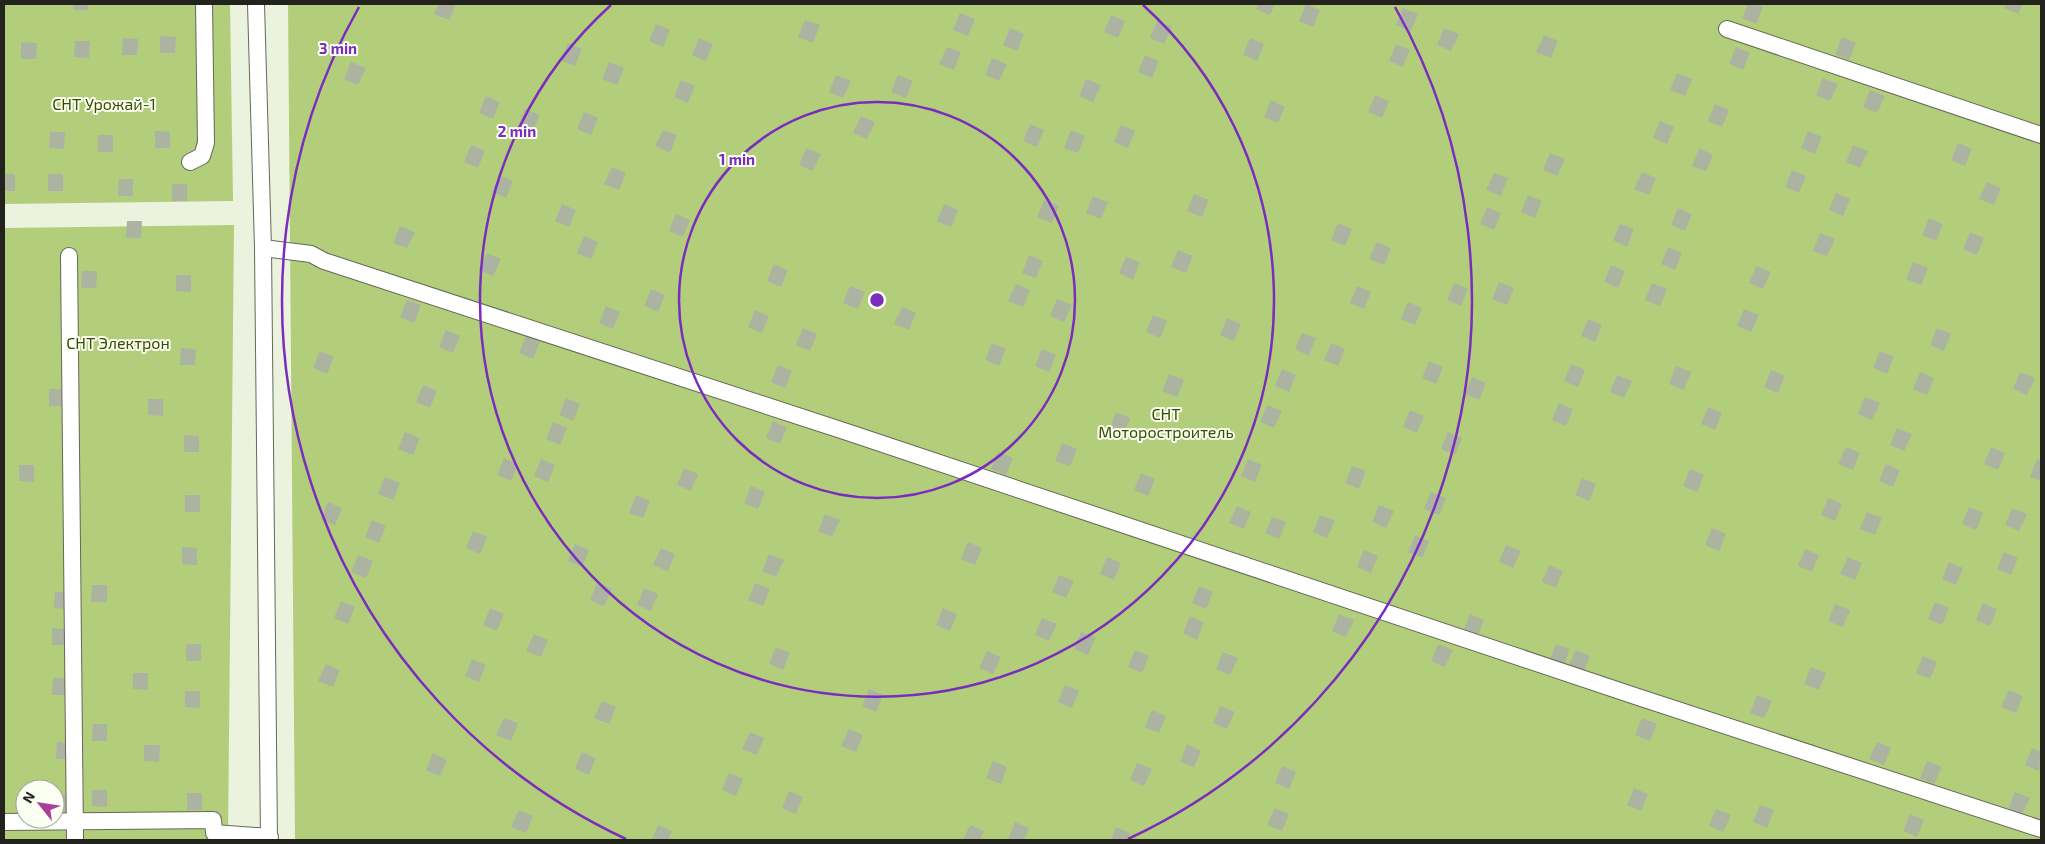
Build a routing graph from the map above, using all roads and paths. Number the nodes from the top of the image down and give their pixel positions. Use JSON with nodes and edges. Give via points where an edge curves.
{"nodes":[{"id":1,"x":204,"y":4,"type":"edge"},
{"id":2,"x":256,"y":4,"type":"edge"},
{"id":3,"x":1727,"y":28,"type":"dead end"},
{"id":4,"x":2041,"y":135,"type":"edge"},
{"id":5,"x":190,"y":162,"type":"dead end"},
{"id":6,"x":263,"y":248,"type":"junction"},
{"id":7,"x":69,"y":256,"type":"dead end"},
{"id":8,"x":74,"y":821,"type":"junction"},
{"id":9,"x":4,"y":822,"type":"edge"},
{"id":10,"x":2041,"y":829,"type":"edge"},
{"id":11,"x":214,"y":837,"type":"edge"},
{"id":12,"x":269,"y":839,"type":"edge"},
{"id":13,"x":75,"y":840,"type":"edge"}],
"edges":[{"from":1,"to":5,"type":"street","via":[[206,142],[202,156]]},
{"from":2,"to":6,"type":"street"},
{"from":3,"to":4,"type":"street"},
{"from":6,"to":10,"type":"street","via":[[311,254],[444,301]]},
{"from":6,"to":12,"type":"street"},
{"from":7,"to":8,"type":"street"},
{"from":8,"to":9,"type":"street"},
{"from":8,"to":11,"type":"street","via":[[213,820]]},
{"from":8,"to":13,"type":"street"},
{"from":11,"to":12,"type":"street"}]}
